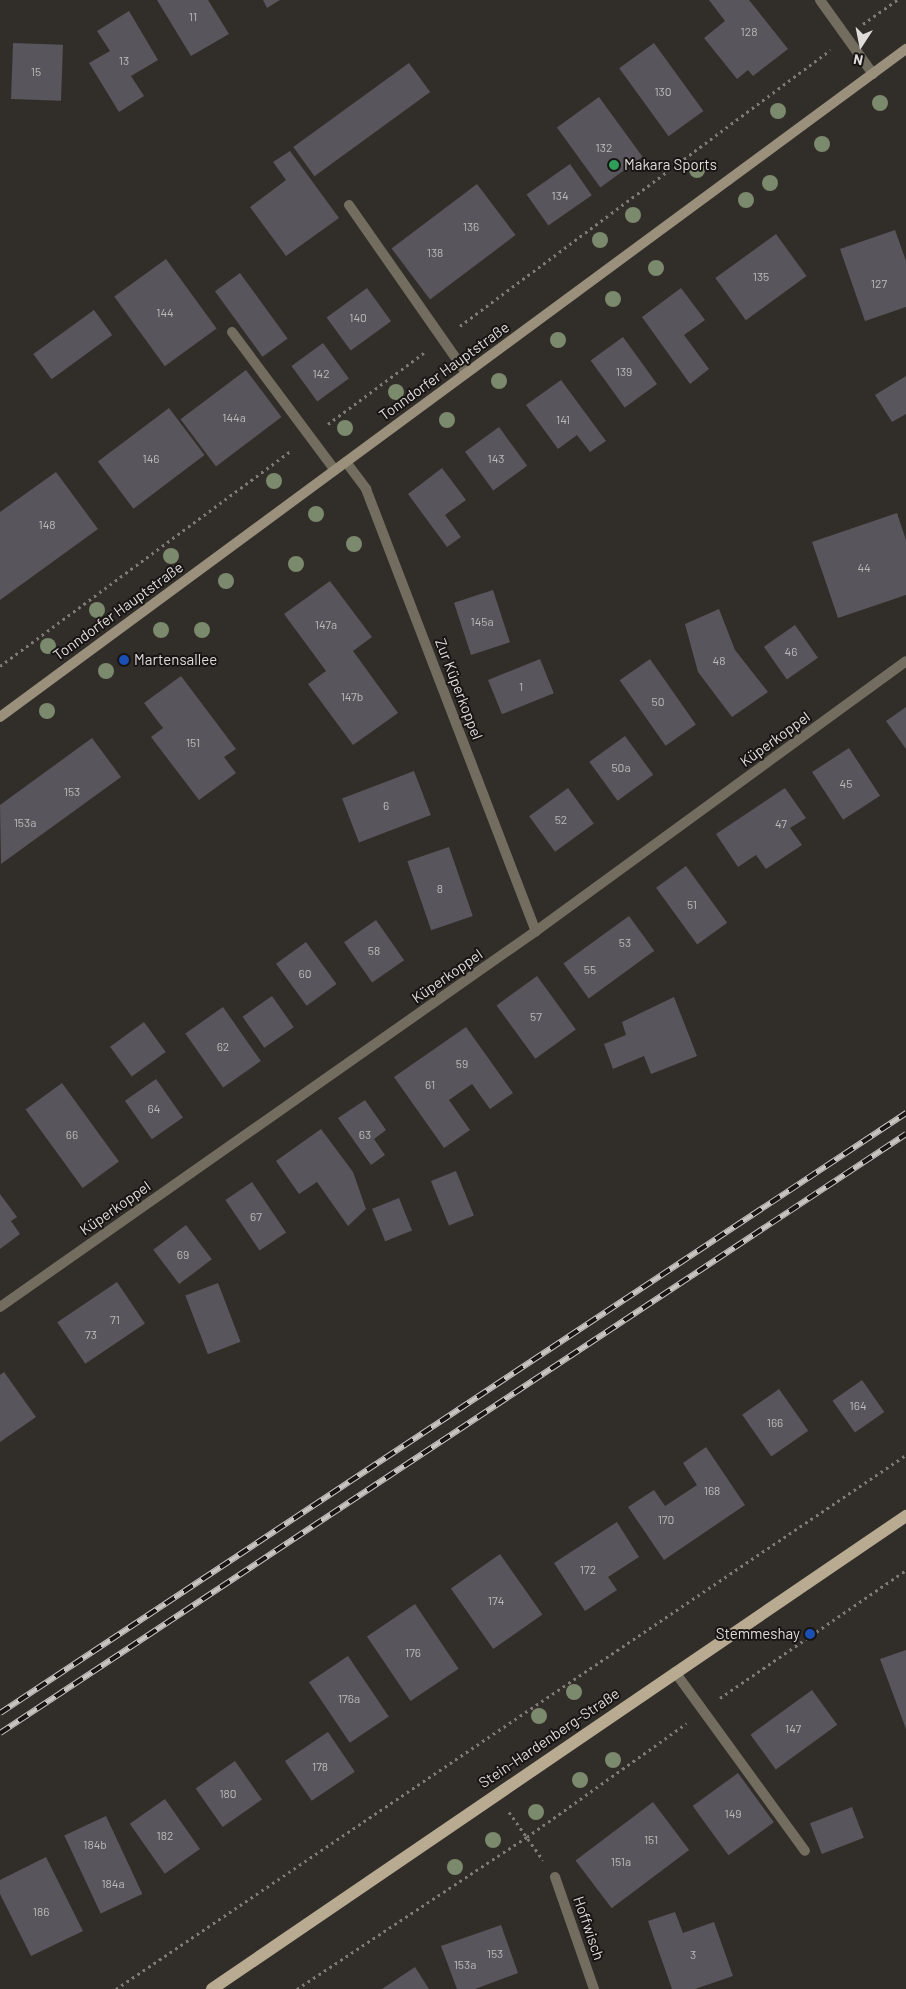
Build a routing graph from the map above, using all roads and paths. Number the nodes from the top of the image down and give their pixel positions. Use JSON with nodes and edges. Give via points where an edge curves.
{"nodes":[{"id":1,"x":820,"y":0,"type":"edge"},
{"id":2,"x":906,"y":49,"type":"edge"},
{"id":3,"x":873,"y":74,"type":"junction"},
{"id":4,"x":350,"y":205,"type":"dead end"},
{"id":5,"x":232,"y":332,"type":"dead end"},
{"id":6,"x":466,"y":373,"type":"junction"},
{"id":7,"x":346,"y":462,"type":"junction"},
{"id":8,"x":335,"y":470,"type":"junction"},
{"id":9,"x":906,"y":662,"type":"edge"},
{"id":10,"x":0,"y":715,"type":"edge"},
{"id":11,"x":536,"y":931,"type":"junction"},
{"id":12,"x":0,"y":1308,"type":"edge"},
{"id":13,"x":906,"y":1455,"type":"edge"},
{"id":14,"x":906,"y":1516,"type":"edge"},
{"id":15,"x":906,"y":1570,"type":"edge"},
{"id":16,"x":675,"y":1672,"type":"junction"},
{"id":17,"x":705,"y":1709,"type":"junction"},
{"id":18,"x":496,"y":1794,"type":"junction"},
{"id":19,"x":527,"y":1837,"type":"junction"},
{"id":20,"x":805,"y":1851,"type":"dead end"},
{"id":21,"x":555,"y":1877,"type":"joint"},
{"id":22,"x":116,"y":1989,"type":"edge"},
{"id":23,"x":212,"y":1989,"type":"edge"},
{"id":24,"x":297,"y":1989,"type":"edge"},
{"id":25,"x":594,"y":1989,"type":"edge"}],
"edges":[{"from":1,"to":3,"type":"street"},
{"from":2,"to":3,"type":"main road","name":"Tonndorfer Hauptstraße"},
{"from":3,"to":6,"type":"main road","name":"Tonndorfer Hauptstraße"},
{"from":4,"to":6,"type":"street"},
{"from":5,"to":8,"type":"street"},
{"from":6,"to":7,"type":"main road","name":"Tonndorfer Hauptstraße"},
{"from":7,"to":8,"type":"main road","name":"Tonndorfer Hauptstraße"},
{"from":7,"to":11,"type":"street","name":"Zur Küperkoppel","via":[[366,489]]},
{"from":8,"to":10,"type":"main road","name":"Tonndorfer Hauptstraße"},
{"from":9,"to":11,"type":"street","name":"Küperkoppel"},
{"from":11,"to":12,"type":"street","name":"Küperkoppel"},
{"from":13,"to":22,"type":"path"},
{"from":14,"to":16,"type":"main road","name":"Stein-Hardenberg-Straße"},
{"from":15,"to":17,"type":"path"},
{"from":16,"to":17,"type":"street"},
{"from":16,"to":18,"type":"main road","name":"Stein-Hardenberg-Straße"},
{"from":17,"to":19,"type":"path"},
{"from":17,"to":20,"type":"street"},
{"from":18,"to":19,"type":"path"},
{"from":18,"to":23,"type":"main road","name":"Stein-Hardenberg-Straße"},
{"from":19,"to":21,"type":"path"},
{"from":19,"to":24,"type":"path"},
{"from":21,"to":25,"type":"street","name":"Hoffwisch"}]}
